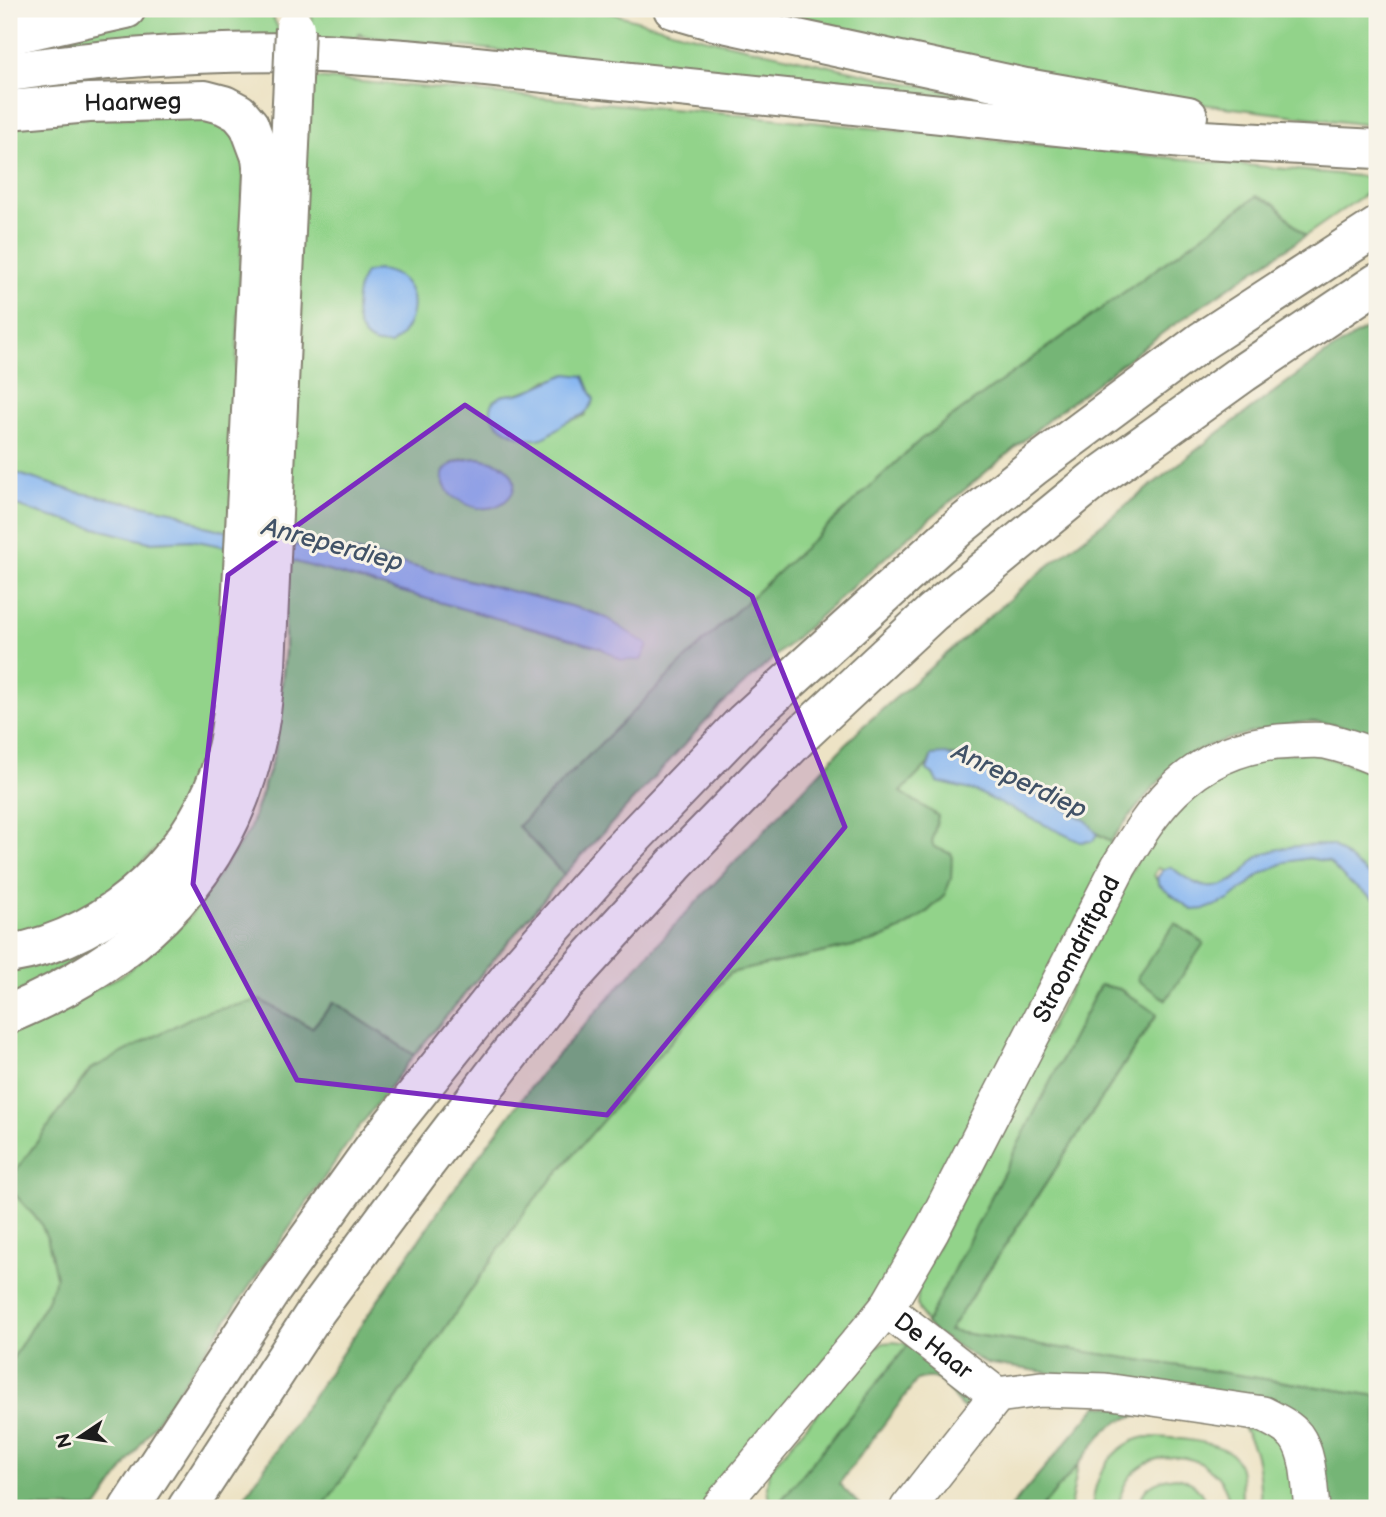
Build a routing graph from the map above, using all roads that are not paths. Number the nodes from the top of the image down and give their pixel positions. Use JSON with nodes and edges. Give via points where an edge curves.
{"nodes":[{"id":1,"x":126,"y":9,"type":"edge"},
{"id":2,"x":673,"y":9,"type":"edge"},
{"id":3,"x":295,"y":18,"type":"edge"},
{"id":4,"x":9,"y":35,"type":"edge"},
{"id":5,"x":9,"y":72,"type":"edge"},
{"id":6,"x":9,"y":110,"type":"edge"},
{"id":7,"x":1377,"y":146,"type":"edge"},
{"id":8,"x":1377,"y":227,"type":"edge"},
{"id":9,"x":1377,"y":283,"type":"edge"},
{"id":10,"x":260,"y":512,"type":"junction"},
{"id":11,"x":257,"y":579,"type":"junction"},
{"id":12,"x":1377,"y":758,"type":"edge"},
{"id":13,"x":9,"y":954,"type":"edge"},
{"id":14,"x":9,"y":1014,"type":"edge"},
{"id":15,"x":886,"y":1309,"type":"junction"},
{"id":16,"x":997,"y":1395,"type":"junction"},
{"id":17,"x":727,"y":1505,"type":"edge"},
{"id":18,"x":129,"y":1508,"type":"edge"},
{"id":19,"x":187,"y":1508,"type":"edge"},
{"id":20,"x":908,"y":1508,"type":"edge"},
{"id":21,"x":1311,"y":1508,"type":"edge"}],
"edges":[{"from":1,"to":4,"type":"main road"},
{"from":2,"to":7,"type":"main road","via":[[1026,88]]},
{"from":3,"to":10,"type":"main road","bridge":true},
{"from":5,"to":7,"type":"main road","via":[[195,55],[321,53],[1184,139]]},
{"from":6,"to":10,"type":"main road","name":"Haarweg","via":[[205,100],[239,113],[249,125],[263,174]]},
{"from":8,"to":18,"type":"main road","via":[[1202,341],[1033,467],[939,544],[744,722],[620,851],[518,967],[375,1146],[271,1291]]},
{"from":9,"to":19,"type":"main road","via":[[1094,480],[953,595],[808,729],[676,863],[552,999],[420,1171],[317,1311]]},
{"from":10,"to":11,"type":"main road"},
{"from":11,"to":13,"type":"main road","via":[[227,748],[211,793],[184,840],[122,906],[51,944]]},
{"from":11,"to":14,"type":"main road","via":[[261,713],[252,761],[224,833],[200,872],[144,936],[110,961]]},
{"from":12,"to":15,"type":"street","name":"Stroomdriftpad","via":[[1324,740],[1251,746],[1219,757],[1172,792],[1119,866]]},
{"from":15,"to":16,"type":"street","name":"De Haar"},
{"from":15,"to":17,"type":"street","name":"De Haar"},
{"from":16,"to":20,"type":"street","name":"De Haar"},
{"from":16,"to":21,"type":"street","via":[[1105,1391],[1263,1414],[1297,1437],[1305,1459]]}]}
